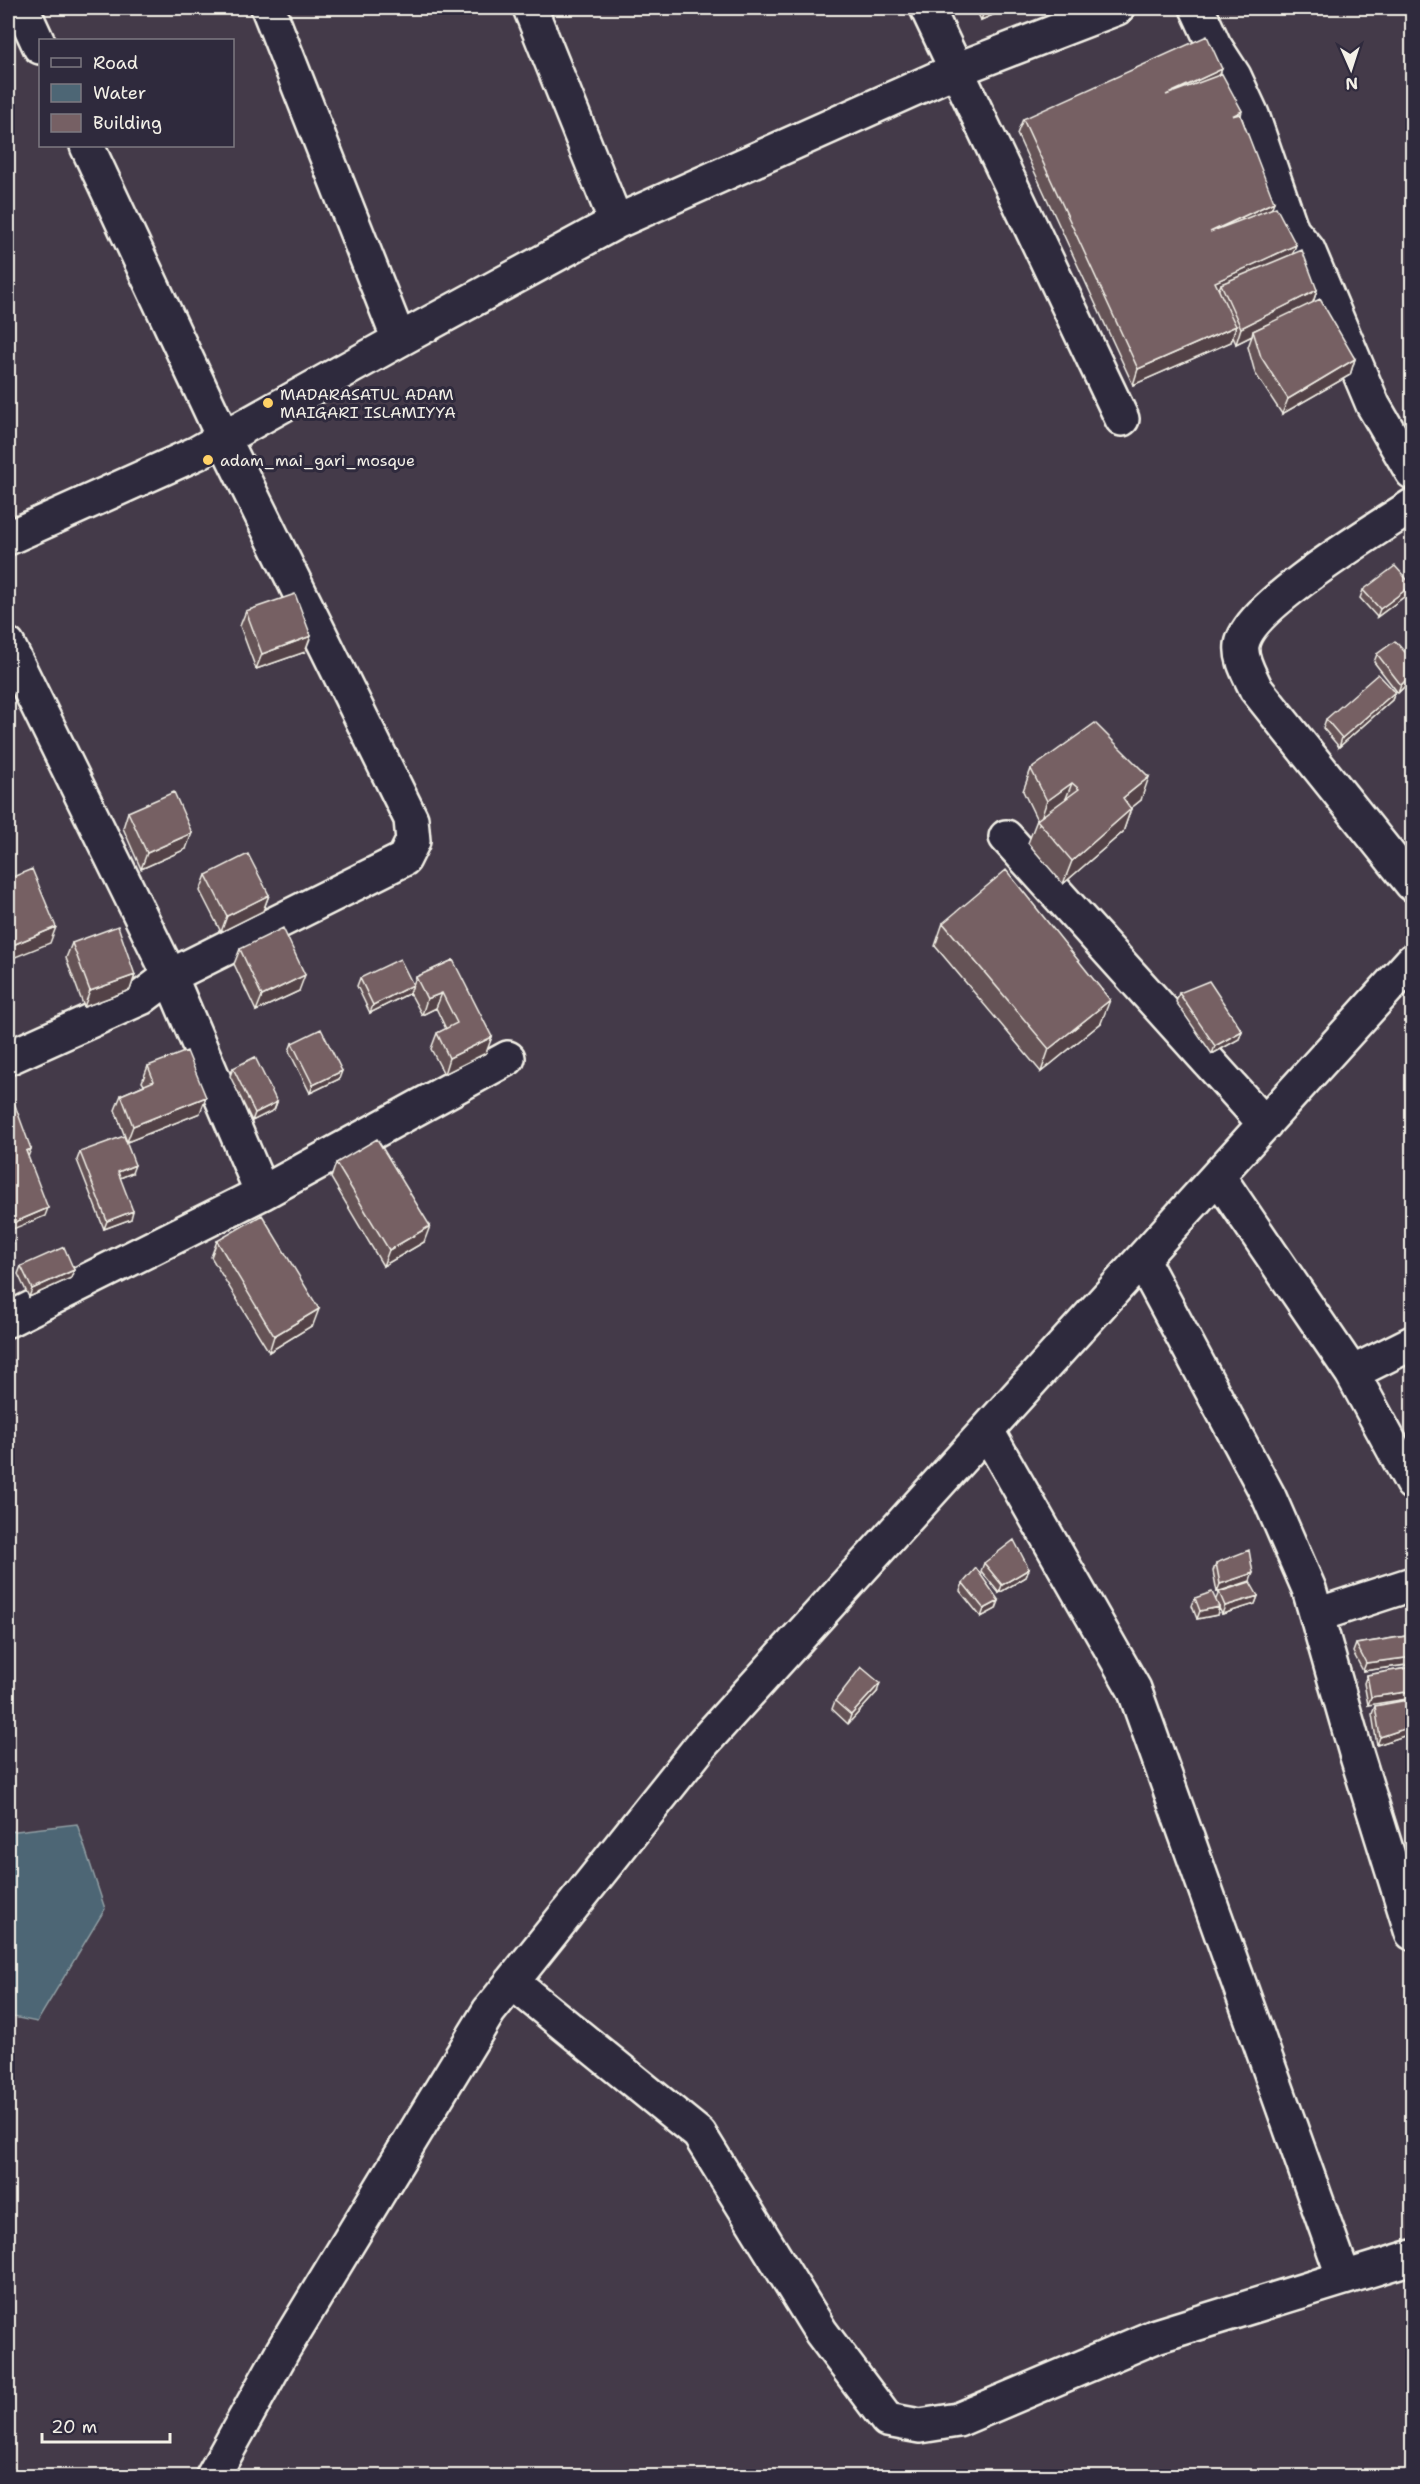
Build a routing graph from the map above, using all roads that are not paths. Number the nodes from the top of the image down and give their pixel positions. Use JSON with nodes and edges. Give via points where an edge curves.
{"nodes":[{"id":1,"x":22,"y":8,"type":"edge"},
{"id":2,"x":268,"y":8,"type":"edge"},
{"id":3,"x":530,"y":8,"type":"edge"},
{"id":4,"x":927,"y":8,"type":"edge"},
{"id":5,"x":1117,"y":8,"type":"edge"},
{"id":6,"x":1201,"y":9,"type":"edge"},
{"id":7,"x":39,"y":44,"type":"edge"},
{"id":8,"x":956,"y":70,"type":"junction"},
{"id":9,"x":87,"y":147,"type":"edge"},
{"id":10,"x":616,"y":222,"type":"junction"},
{"id":11,"x":399,"y":340,"type":"junction"},
{"id":12,"x":1122,"y":419,"type":"dead end"},
{"id":13,"x":224,"y":439,"type":"junction"},
{"id":14,"x":1413,"y":472,"type":"edge"},
{"id":15,"x":1413,"y":506,"type":"edge"},
{"id":16,"x":8,"y":538,"type":"edge"},
{"id":17,"x":8,"y":645,"type":"edge"},
{"id":18,"x":1006,"y":837,"type":"dead end"},
{"id":19,"x":1413,"y":884,"type":"edge"},
{"id":20,"x":1413,"y":961,"type":"edge"},
{"id":21,"x":170,"y":976,"type":"junction"},
{"id":22,"x":8,"y":1058,"type":"edge"},
{"id":23,"x":508,"y":1058,"type":"dead end"},
{"id":24,"x":1265,"y":1124,"type":"junction"},
{"id":25,"x":1218,"y":1176,"type":"junction"},
{"id":26,"x":262,"y":1193,"type":"junction"},
{"id":27,"x":1142,"y":1260,"type":"junction"},
{"id":28,"x":8,"y":1320,"type":"edge"},
{"id":29,"x":1413,"y":1343,"type":"edge"},
{"id":30,"x":1352,"y":1373,"type":"junction"},
{"id":31,"x":987,"y":1431,"type":"junction"},
{"id":32,"x":1413,"y":1483,"type":"edge"},
{"id":33,"x":1413,"y":1584,"type":"edge"},
{"id":34,"x":1317,"y":1615,"type":"junction"},
{"id":35,"x":1413,"y":1933,"type":"edge"},
{"id":36,"x":512,"y":1982,"type":"junction"},
{"id":37,"x":1413,"y":2257,"type":"edge"},
{"id":38,"x":1344,"y":2278,"type":"junction"},
{"id":39,"x":213,"y":2476,"type":"edge"}],
"edges":[{"from":1,"to":7,"type":"street"},
{"from":2,"to":11,"type":"street"},
{"from":3,"to":10,"type":"street"},
{"from":4,"to":8,"type":"street"},
{"from":5,"to":8,"type":"street"},
{"from":6,"to":14,"type":"street","via":[[1252,115],[1292,231],[1308,250],[1373,405]]},
{"from":8,"to":10,"type":"street"},
{"from":8,"to":12,"type":"street"},
{"from":9,"to":13,"type":"street"},
{"from":10,"to":11,"type":"street"},
{"from":11,"to":13,"type":"street"},
{"from":13,"to":16,"type":"street"},
{"from":13,"to":21,"type":"street","via":[[411,819],[413,841],[404,859]]},
{"from":15,"to":19,"type":"street","via":[[1302,579],[1252,626],[1242,643],[1242,658],[1256,688]]},
{"from":17,"to":21,"type":"street"},
{"from":18,"to":24,"type":"street"},
{"from":20,"to":24,"type":"street"},
{"from":21,"to":22,"type":"street","via":[[141,998]]},
{"from":21,"to":26,"type":"street"},
{"from":23,"to":26,"type":"street"},
{"from":24,"to":25,"type":"street"},
{"from":25,"to":27,"type":"street"},
{"from":25,"to":30,"type":"street"},
{"from":26,"to":28,"type":"street"},
{"from":27,"to":31,"type":"street"},
{"from":27,"to":34,"type":"street","via":[[1269,1497]]},
{"from":29,"to":30,"type":"street"},
{"from":30,"to":32,"type":"street"},
{"from":31,"to":36,"type":"street","via":[[702,1743]]},
{"from":31,"to":38,"type":"street","via":[[1134,1689]]},
{"from":33,"to":34,"type":"street"},
{"from":34,"to":35,"type":"street"},
{"from":36,"to":38,"type":"street","via":[[699,2134],[821,2332],[887,2420],[920,2426],[958,2420],[1156,2336]]},
{"from":36,"to":39,"type":"street","via":[[489,2011],[282,2349]]},
{"from":37,"to":38,"type":"street"}]}
